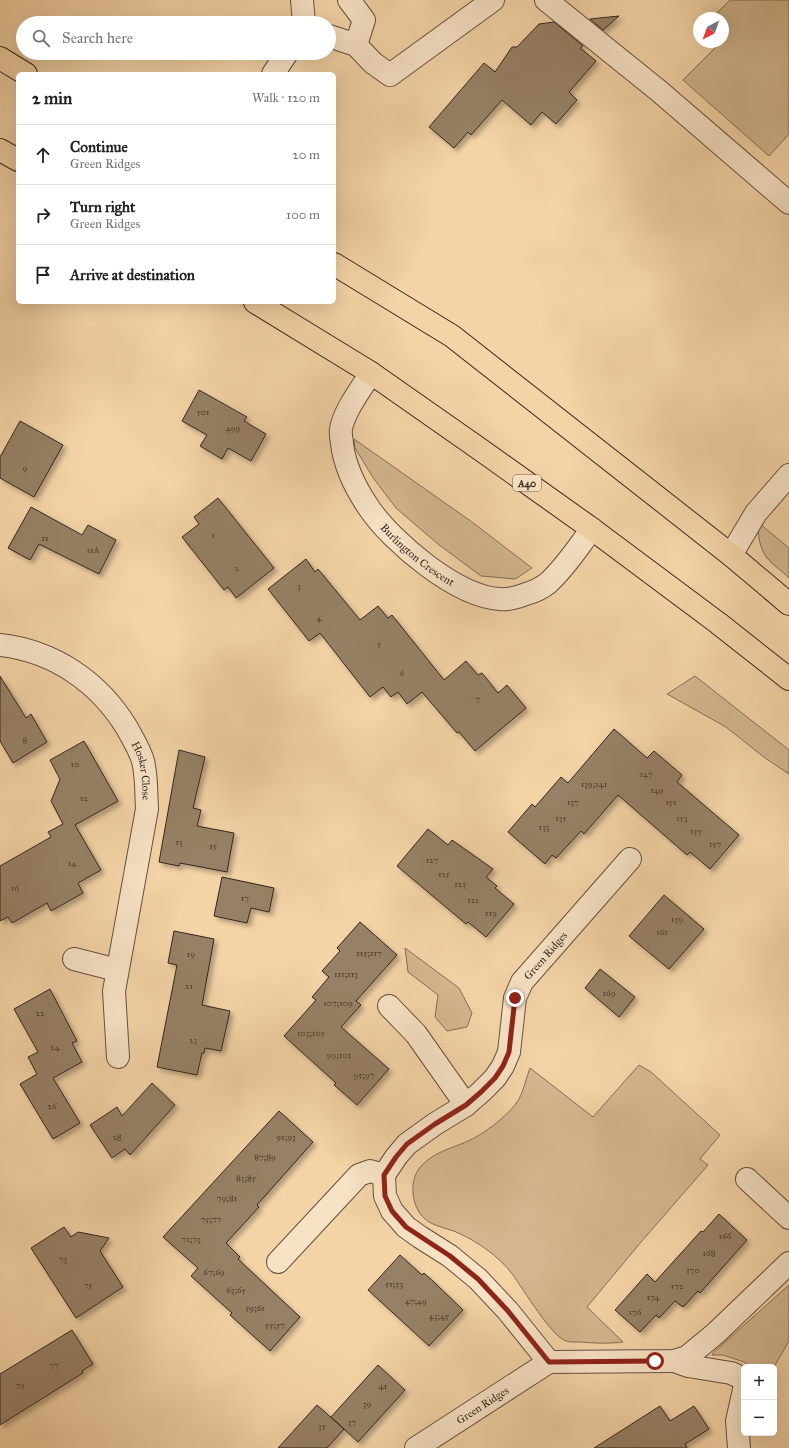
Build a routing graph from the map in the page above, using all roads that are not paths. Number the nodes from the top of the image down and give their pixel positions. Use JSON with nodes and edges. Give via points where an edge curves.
{"nodes":[{"id":1,"x":302,"y":0,"type":"edge"},
{"id":2,"x":349,"y":0,"type":"edge"},
{"id":3,"x":493,"y":0,"type":"edge"},
{"id":4,"x":546,"y":0,"type":"edge"},
{"id":5,"x":303,"y":16,"type":"edge"},
{"id":6,"x":336,"y":38,"type":"edge"},
{"id":7,"x":356,"y":45,"type":"junction"},
{"id":8,"x":0,"y":58,"type":"edge"},
{"id":9,"x":282,"y":60,"type":"edge"},
{"id":10,"x":23,"y":72,"type":"edge"},
{"id":11,"x":274,"y":72,"type":"edge"},
{"id":12,"x":0,"y":150,"type":"edge"},
{"id":13,"x":16,"y":159,"type":"edge"},
{"id":14,"x":789,"y":203,"type":"edge"},
{"id":15,"x":336,"y":265,"type":"edge"},
{"id":16,"x":258,"y":304,"type":"edge"},
{"id":17,"x":371,"y":373,"type":"junction"},
{"id":18,"x":789,"y":475,"type":"edge"},
{"id":19,"x":592,"y":529,"type":"junction"},
{"id":20,"x":731,"y":555,"type":"junction"},
{"id":21,"x":789,"y":604,"type":"edge"},
{"id":22,"x":0,"y":645,"type":"edge"},
{"id":23,"x":789,"y":680,"type":"edge"},
{"id":24,"x":630,"y":859,"type":"dead end"},
{"id":25,"x":74,"y":958,"type":"dead end"},
{"id":26,"x":117,"y":970,"type":"junction"},
{"id":27,"x":389,"y":1006,"type":"dead end"},
{"id":28,"x":118,"y":1057,"type":"dead end"},
{"id":29,"x":466,"y":1105,"type":"junction"},
{"id":30,"x":384,"y":1175,"type":"junction"},
{"id":31,"x":747,"y":1179,"type":"dead end"},
{"id":32,"x":789,"y":1218,"type":"edge"},
{"id":33,"x":278,"y":1262,"type":"dead end"},
{"id":34,"x":789,"y":1263,"type":"edge"},
{"id":35,"x":674,"y":1361,"type":"junction"},
{"id":36,"x":549,"y":1362,"type":"junction"},
{"id":37,"x":741,"y":1378,"type":"edge"},
{"id":38,"x":742,"y":1400,"type":"edge"},
{"id":39,"x":416,"y":1448,"type":"edge"},
{"id":40,"x":739,"y":1448,"type":"edge"}],
"edges":[{"from":1,"to":5,"type":"street"},
{"from":2,"to":7,"type":"street","via":[[364,20]]},
{"from":3,"to":7,"type":"street","via":[[390,75]]},
{"from":4,"to":14,"type":"street","via":[[659,91]]},
{"from":6,"to":7,"type":"street"},
{"from":8,"to":10,"type":"highway"},
{"from":9,"to":11,"type":"street"},
{"from":12,"to":13,"type":"highway"},
{"from":15,"to":20,"type":"highway","via":[[452,336]]},
{"from":16,"to":17,"type":"highway","number":"A40"},
{"from":17,"to":19,"type":"highway","number":"A40"},
{"from":17,"to":19,"type":"street","name":"Burlington Crescent","via":[[353,402],[341,430],[343,452],[349,472],[357,489],[384,527],[443,577],[463,589],[500,600],[525,595],[547,584]]},
{"from":18,"to":20,"type":"street","via":[[756,513]]},
{"from":19,"to":23,"type":"highway","number":"A40","via":[[718,623]]},
{"from":20,"to":21,"type":"highway"},
{"from":22,"to":26,"type":"street","name":"Hosker Close","via":[[41,654],[65,666],[86,681],[104,697],[120,717],[143,761],[146,810]]},
{"from":24,"to":29,"type":"street","name":"Green Ridges","via":[[522,982],[515,998],[509,1052],[503,1066],[495,1078]]},
{"from":25,"to":26,"type":"street"},
{"from":26,"to":28,"type":"street","name":"Hosker Close","via":[[114,991]]},
{"from":27,"to":29,"type":"street","via":[[416,1034]]},
{"from":29,"to":30,"type":"street","name":"Green Ridges","via":[[407,1144]]},
{"from":30,"to":33,"type":"street","via":[[370,1171],[359,1175]]},
{"from":30,"to":36,"type":"street","via":[[385,1196],[392,1211],[406,1227],[450,1256],[478,1279]]},
{"from":31,"to":32,"type":"street"},
{"from":34,"to":35,"type":"street","via":[[716,1333],[687,1357]]},
{"from":35,"to":36,"type":"street"},
{"from":35,"to":37,"type":"street","via":[[688,1366],[731,1373]]},
{"from":36,"to":39,"type":"street","name":"Green Ridges"},
{"from":38,"to":40,"type":"street","via":[[737,1421]]}]}
